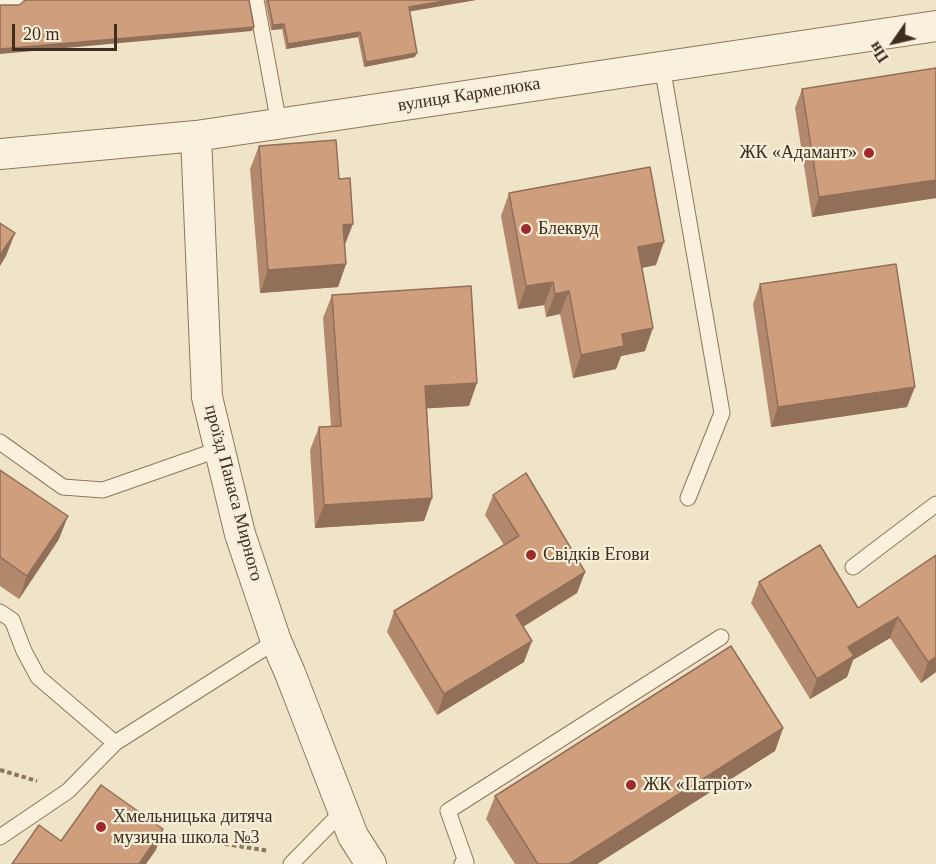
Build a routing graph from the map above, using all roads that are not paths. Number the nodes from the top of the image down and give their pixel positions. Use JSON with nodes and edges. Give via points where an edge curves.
{"nodes":[{"id":1,"x":16,"y":0,"type":"edge"},
{"id":2,"x":256,"y":0,"type":"edge"},
{"id":3,"x":0,"y":1,"type":"edge"},
{"id":4,"x":936,"y":26,"type":"edge"},
{"id":5,"x":662,"y":66,"type":"junction"},
{"id":6,"x":279,"y":124,"type":"junction"},
{"id":7,"x":196,"y":136,"type":"junction"},
{"id":8,"x":0,"y":154,"type":"edge"},
{"id":9,"x":0,"y":442,"type":"edge"},
{"id":10,"x":220,"y":449,"type":"junction"},
{"id":11,"x":688,"y":498,"type":"dead end"},
{"id":12,"x":936,"y":504,"type":"edge"},
{"id":13,"x":853,"y":567,"type":"dead end"},
{"id":14,"x":0,"y":612,"type":"edge"},
{"id":15,"x":721,"y":637,"type":"dead end"},
{"id":16,"x":276,"y":641,"type":"junction"},
{"id":17,"x":115,"y":743,"type":"junction"},
{"id":18,"x":343,"y":811,"type":"junction"},
{"id":19,"x":0,"y":837,"type":"edge"},
{"id":20,"x":295,"y":860,"type":"edge"},
{"id":21,"x":371,"y":864,"type":"edge"},
{"id":22,"x":462,"y":864,"type":"edge"}],
"edges":[{"from":1,"to":3,"type":"lane"},
{"from":2,"to":6,"type":"lane"},
{"from":4,"to":5,"type":"street","name":"вулиця Кармелюка"},
{"from":5,"to":6,"type":"street","name":"вулиця Кармелюка"},
{"from":5,"to":11,"type":"lane","via":[[722,413]]},
{"from":6,"to":7,"type":"street","name":"вулиця Кармелюка"},
{"from":7,"to":8,"type":"street","name":"вулиця Кармелюка"},
{"from":7,"to":10,"type":"street","name":"проїзд Панаса Мирного","via":[[207,397]]},
{"from":9,"to":10,"type":"lane","via":[[63,487],[103,490]]},
{"from":10,"to":16,"type":"street","name":"проїзд Панаса Мирного","via":[[240,534]]},
{"from":12,"to":13,"type":"lane"},
{"from":14,"to":17,"type":"lane","via":[[12,620],[38,677]]},
{"from":15,"to":22,"type":"lane","via":[[448,811],[466,862]]},
{"from":16,"to":17,"type":"lane"},
{"from":16,"to":18,"type":"street","name":"проїзд Панаса Мирного"},
{"from":17,"to":19,"type":"lane","via":[[68,791]]},
{"from":18,"to":20,"type":"lane"},
{"from":18,"to":21,"type":"street","name":"проїзд Панаса Мирного"}]}
